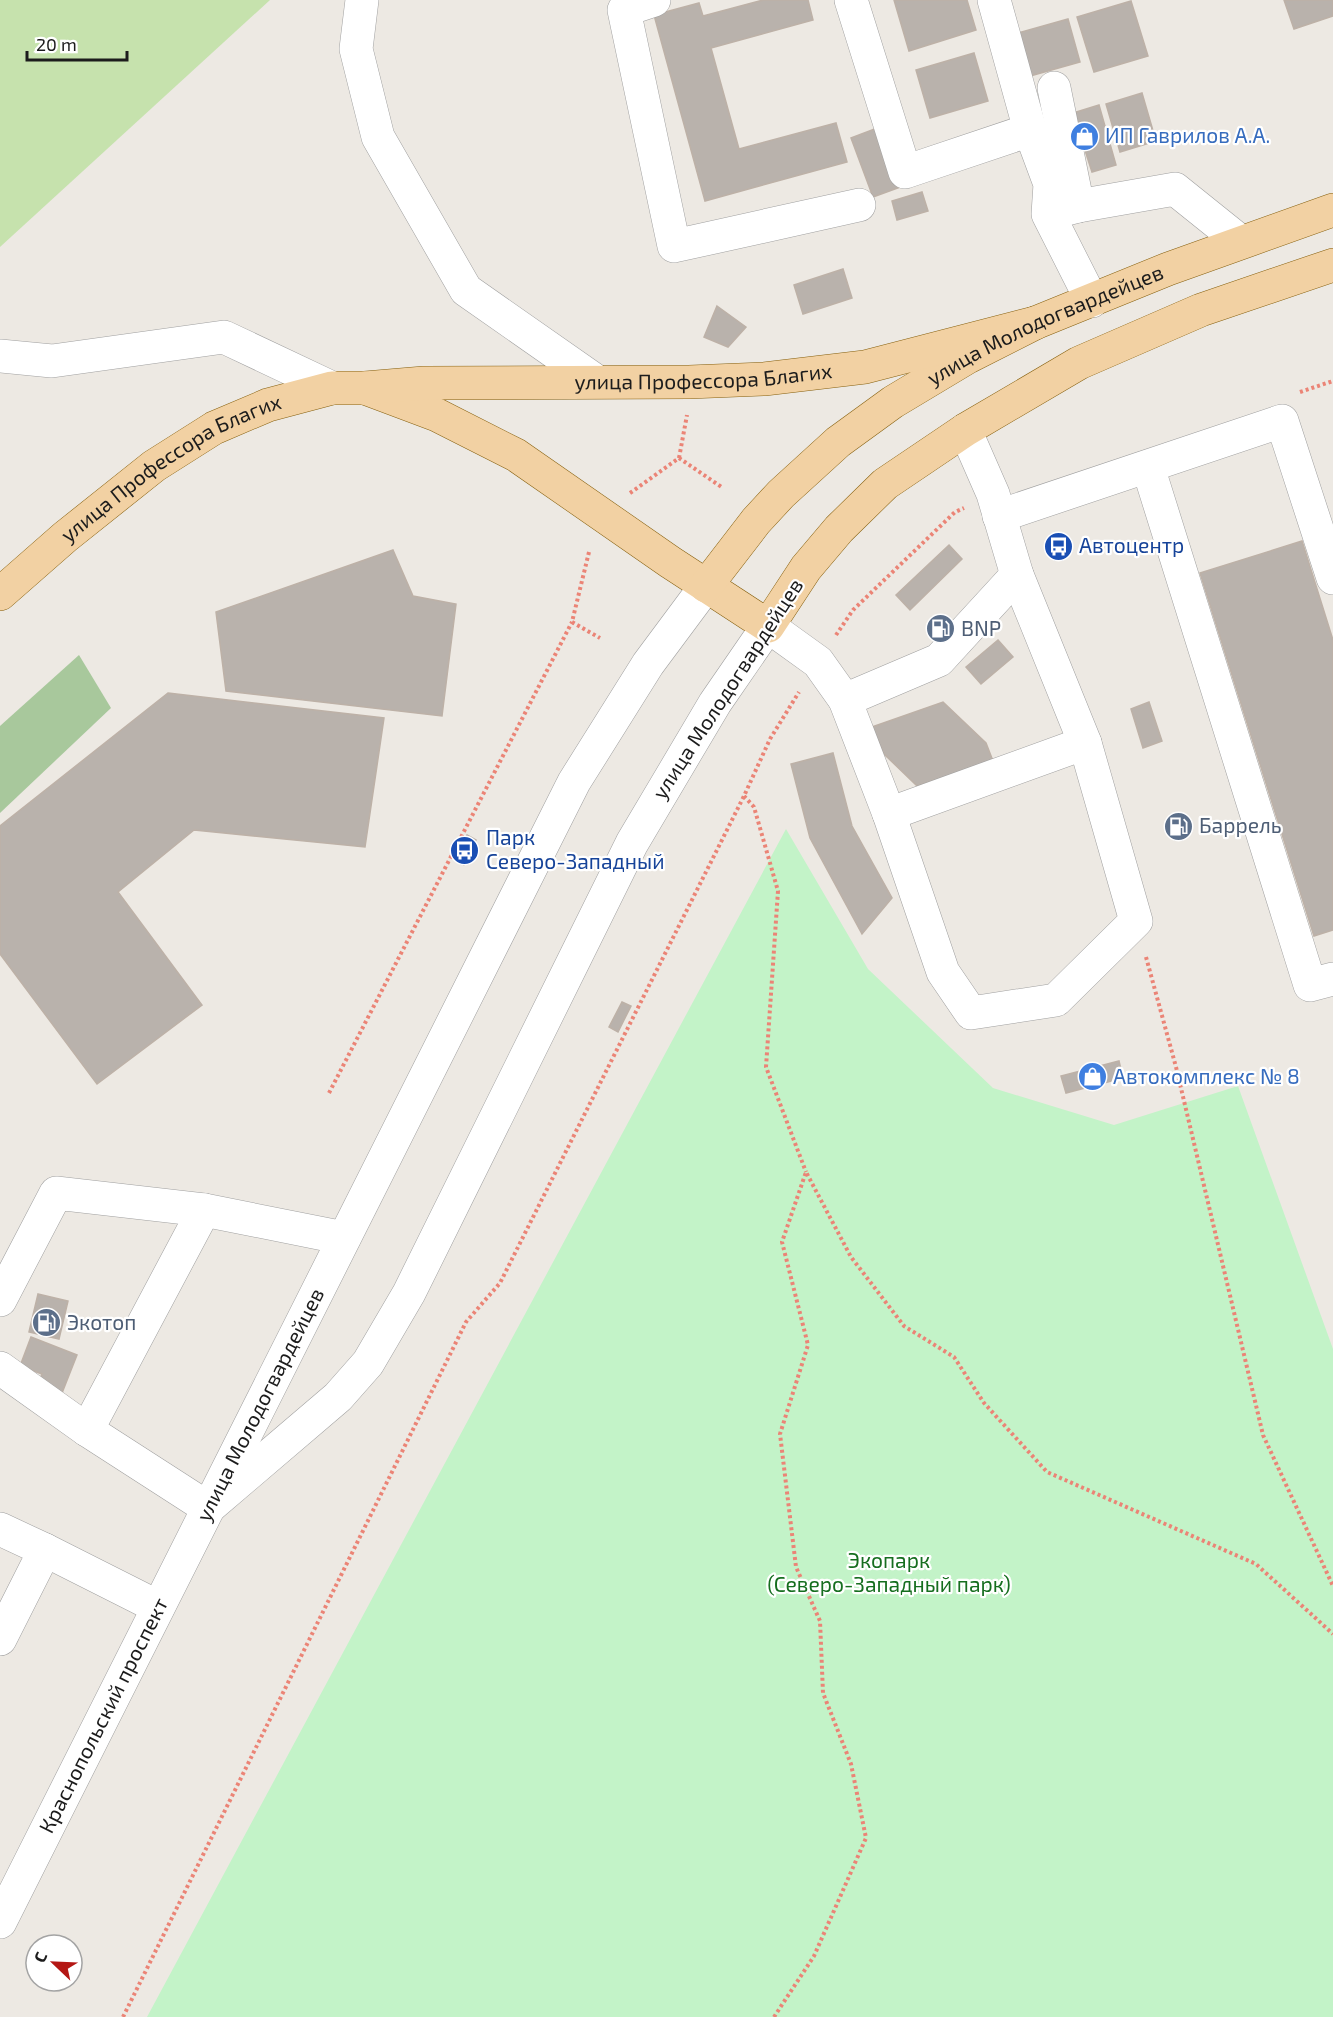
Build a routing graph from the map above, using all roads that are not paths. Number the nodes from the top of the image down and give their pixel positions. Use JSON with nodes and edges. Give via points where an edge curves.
{"nodes":[{"id":1,"x":362,"y":0,"type":"edge"},
{"id":2,"x":654,"y":0,"type":"edge"},
{"id":3,"x":851,"y":0,"type":"edge"},
{"id":4,"x":994,"y":0,"type":"edge"},
{"id":5,"x":1054,"y":88,"type":"dead end"},
{"id":6,"x":1030,"y":130,"type":"junction"},
{"id":7,"x":859,"y":205,"type":"dead end"},
{"id":8,"x":1063,"y":210,"type":"junction"},
{"id":9,"x":1333,"y":210,"type":"edge"},
{"id":10,"x":1240,"y":242,"type":"junction"},
{"id":11,"x":1333,"y":266,"type":"edge"},
{"id":12,"x":1092,"y":301,"type":"junction"},
{"id":13,"x":1035,"y":323,"type":"junction"},
{"id":14,"x":0,"y":356,"type":"edge"},
{"id":15,"x":596,"y":381,"type":"junction"},
{"id":16,"x":332,"y":388,"type":"junction"},
{"id":17,"x":365,"y":388,"type":"junction"},
{"id":18,"x":965,"y":430,"type":"junction"},
{"id":19,"x":1148,"y":466,"type":"junction"},
{"id":20,"x":999,"y":516,"type":"junction"},
{"id":21,"x":1017,"y":575,"type":"junction"},
{"id":22,"x":1333,"y":578,"type":"edge"},
{"id":23,"x":706,"y":586,"type":"junction"},
{"id":24,"x":0,"y":594,"type":"edge"},
{"id":25,"x":768,"y":626,"type":"junction"},
{"id":26,"x":845,"y":700,"type":"junction"},
{"id":27,"x":1085,"y":743,"type":"junction"},
{"id":28,"x":889,"y":814,"type":"junction"},
{"id":29,"x":1333,"y":979,"type":"edge"},
{"id":30,"x":204,"y":1210,"type":"junction"},
{"id":31,"x":344,"y":1238,"type":"junction"},
{"id":32,"x":0,"y":1300,"type":"edge"},
{"id":33,"x":0,"y":1368,"type":"edge"},
{"id":34,"x":87,"y":1430,"type":"junction"},
{"id":35,"x":208,"y":1508,"type":"junction"},
{"id":36,"x":0,"y":1529,"type":"edge"},
{"id":37,"x":45,"y":1550,"type":"junction"},
{"id":38,"x":158,"y":1607,"type":"junction"},
{"id":39,"x":0,"y":1639,"type":"edge"},
{"id":40,"x":0,"y":1922,"type":"edge"}],
"edges":[{"from":1,"to":15,"type":"street","via":[[356,49],[378,137],[466,290]]},
{"from":2,"to":7,"type":"street","via":[[624,10],[674,246]]},
{"from":3,"to":6,"type":"street","via":[[905,172]]},
{"from":4,"to":6,"type":"street"},
{"from":5,"to":8,"type":"street"},
{"from":6,"to":8,"type":"street"},
{"from":8,"to":10,"type":"street","via":[[1175,189]]},
{"from":8,"to":12,"type":"street"},
{"from":9,"to":10,"type":"main road","name":"улица Молодогвардейцев"},
{"from":10,"to":12,"type":"main road","name":"улица Молодогвардейцев"},
{"from":11,"to":18,"type":"main road","name":"улица Молодогвардейцев","via":[[1201,310],[1079,363]]},
{"from":12,"to":13,"type":"main road","name":"улица Молодогвардейцев"},
{"from":13,"to":15,"type":"main road","name":"улица Профессора Благих","via":[[865,367],[764,379]]},
{"from":13,"to":23,"type":"main road","name":"улица Молодогвардейцев","via":[[893,402],[838,442],[763,514]]},
{"from":14,"to":16,"type":"street","via":[[51,361],[224,337]]},
{"from":15,"to":17,"type":"main road","name":"улица Профессора Благих","via":[[424,383]]},
{"from":16,"to":17,"type":"main road","name":"улица Профессора Благих"},
{"from":16,"to":24,"type":"main road","name":"улица Профессора Благих","via":[[268,405],[214,428],[154,466]]},
{"from":17,"to":23,"type":"main road","name":"улица Профессора Благих","via":[[436,415],[516,455]]},
{"from":18,"to":20,"type":"street"},
{"from":18,"to":25,"type":"main road","name":"улица Молодогвардейцев","via":[[885,484],[839,529],[806,568]]},
{"from":19,"to":20,"type":"street"},
{"from":19,"to":22,"type":"street","via":[[1282,421]]},
{"from":19,"to":29,"type":"street","via":[[1310,985]]},
{"from":20,"to":21,"type":"street"},
{"from":21,"to":26,"type":"street","via":[[939,660]]},
{"from":21,"to":27,"type":"street"},
{"from":23,"to":25,"type":"main road","name":"улица Профессора Благих"},
{"from":23,"to":31,"type":"street","name":"улица Молодогвардейцев","via":[[648,664],[574,782]]},
{"from":25,"to":26,"type":"street","via":[[818,662]]},
{"from":25,"to":35,"type":"street","name":"улица Молодогвардейцев","via":[[716,703],[632,843],[409,1293],[368,1362],[338,1397]]},
{"from":26,"to":28,"type":"street"},
{"from":27,"to":28,"type":"street"},
{"from":27,"to":28,"type":"street","via":[[1136,921],[1056,1000],[971,1013],[943,972]]},
{"from":30,"to":31,"type":"street"},
{"from":30,"to":32,"type":"street","via":[[56,1193]]},
{"from":30,"to":34,"type":"street"},
{"from":31,"to":35,"type":"street","name":"улица Молодогвардейцев"},
{"from":33,"to":34,"type":"street"},
{"from":34,"to":35,"type":"street"},
{"from":35,"to":38,"type":"street","name":"Краснопольский проспект"},
{"from":36,"to":37,"type":"street"},
{"from":37,"to":38,"type":"street"},
{"from":37,"to":39,"type":"street"},
{"from":38,"to":40,"type":"street","name":"Краснопольский проспект"}]}
